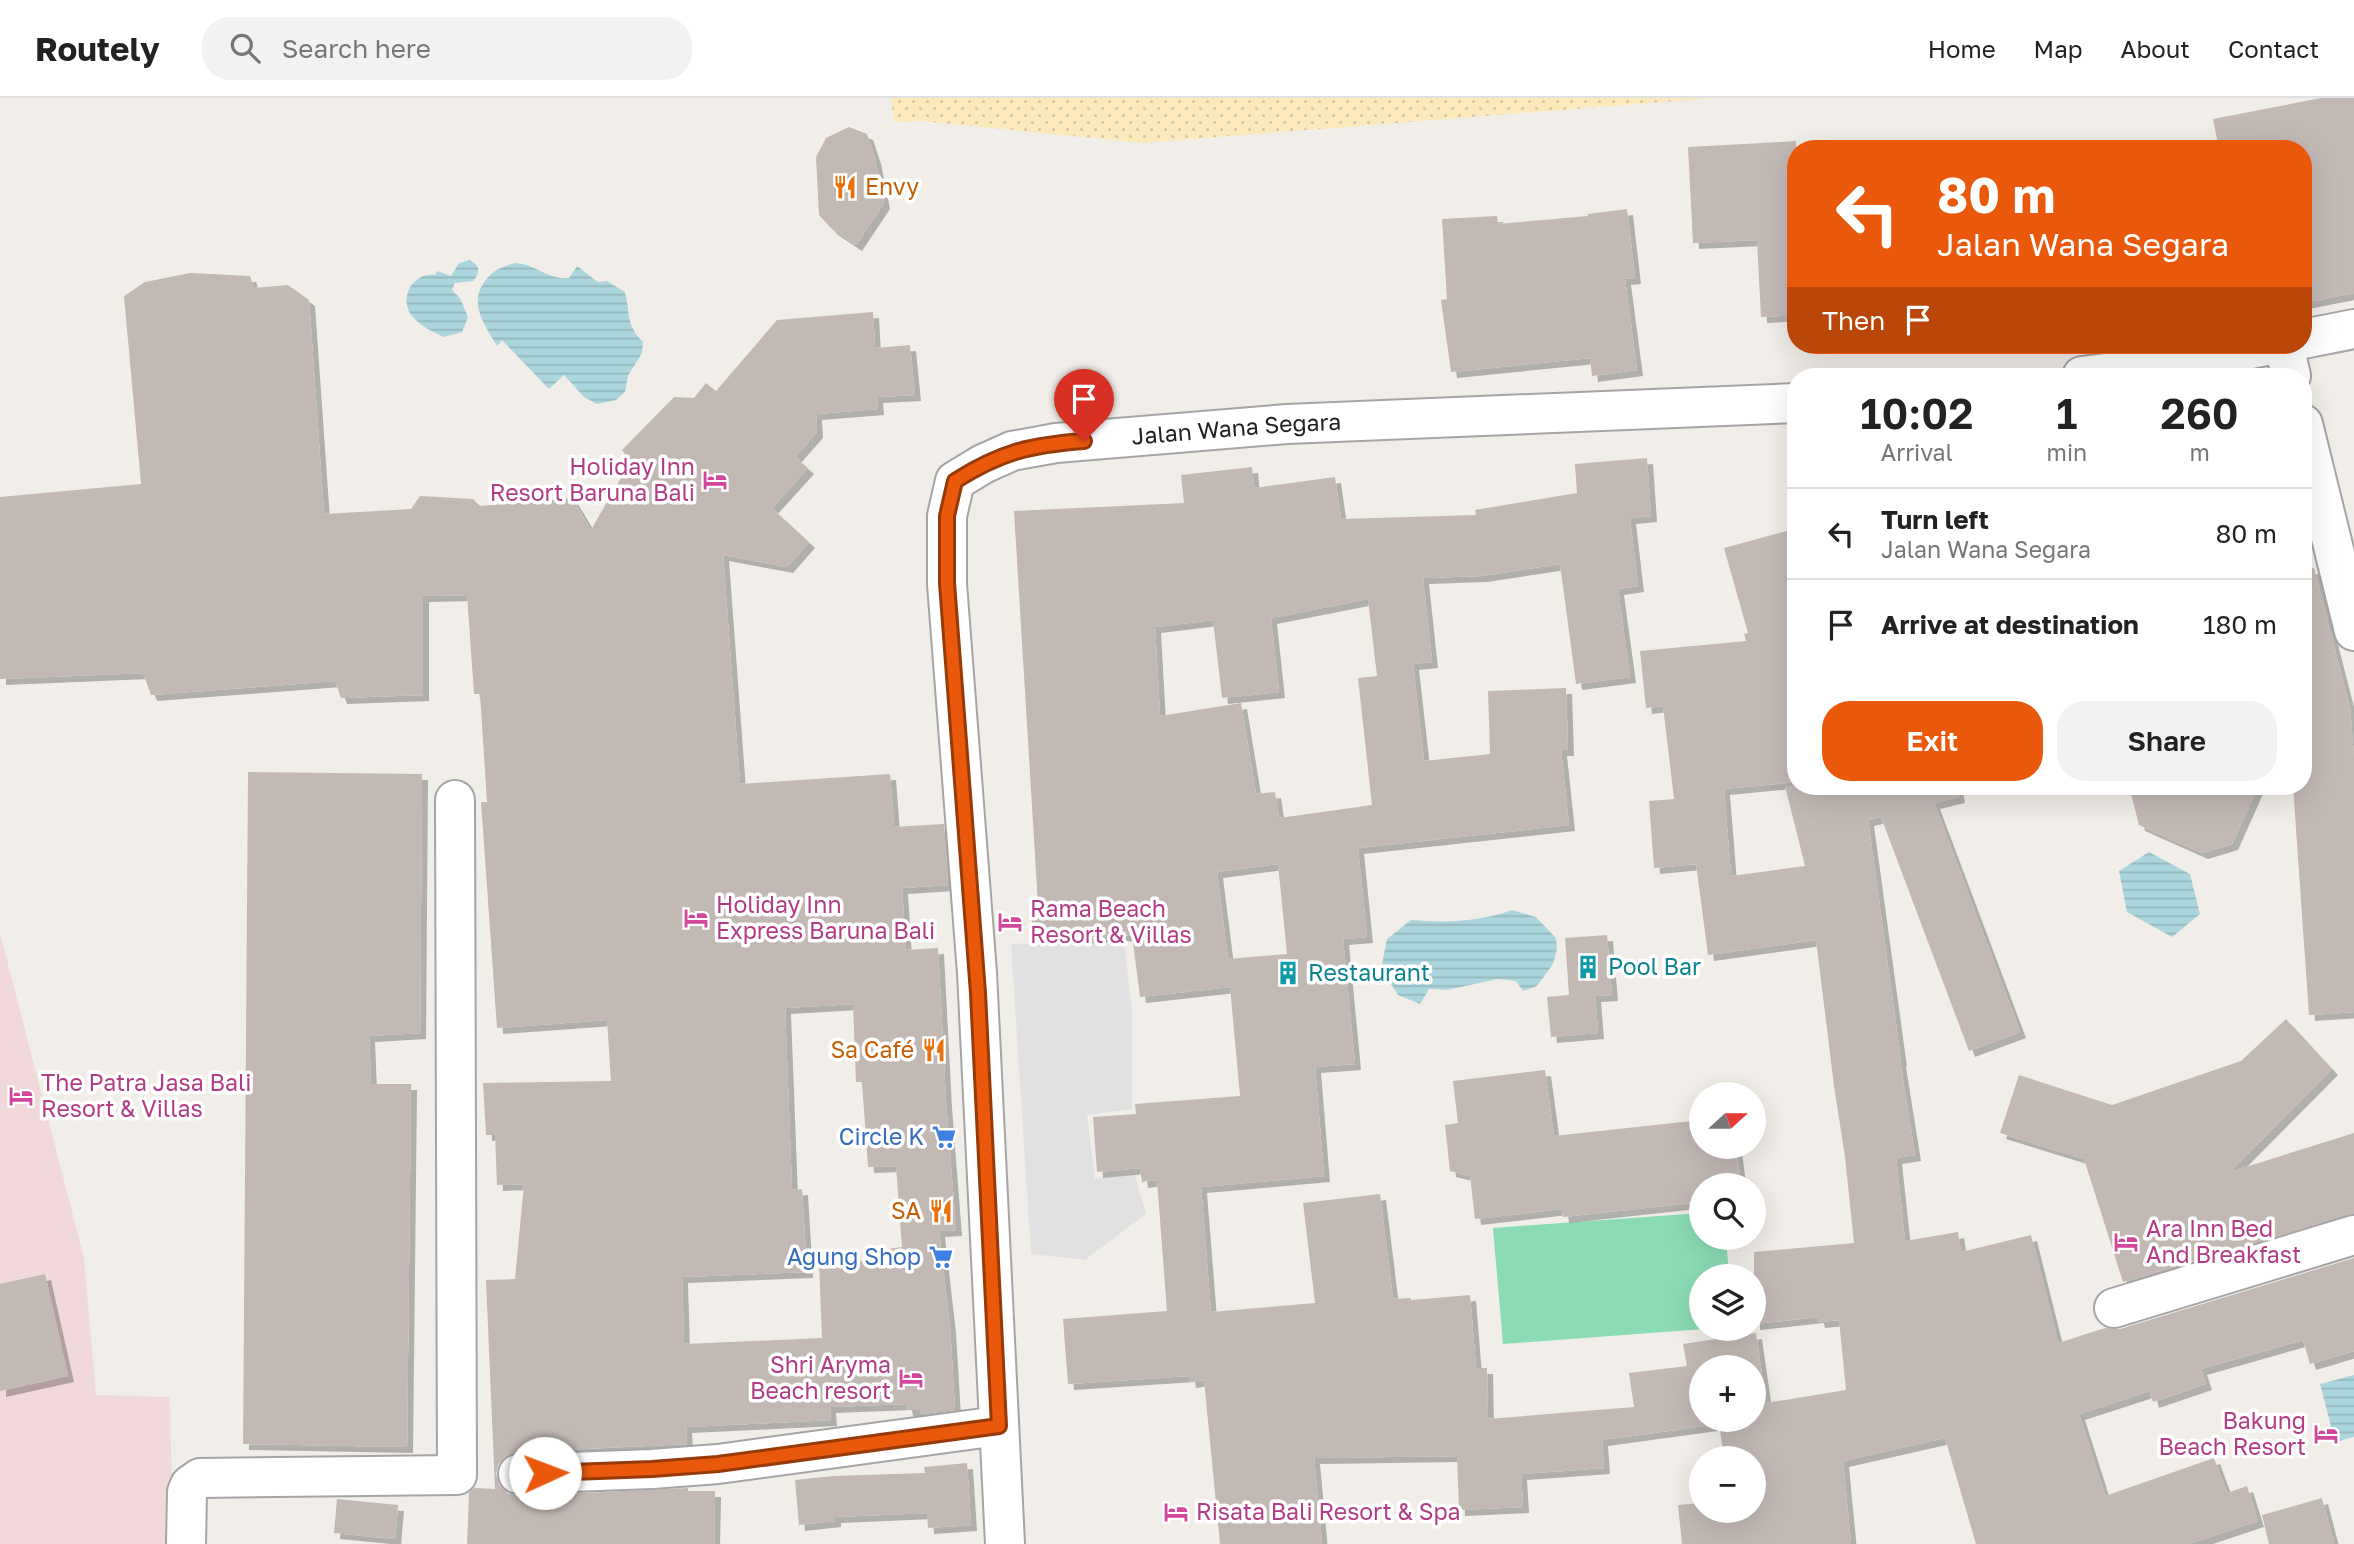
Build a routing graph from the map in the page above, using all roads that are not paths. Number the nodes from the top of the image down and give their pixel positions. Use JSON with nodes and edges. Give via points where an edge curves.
{"nodes":[{"id":1,"x":2354,"y":330,"type":"edge"},
{"id":2,"x":2312,"y":337,"type":"edge"},
{"id":3,"x":2225,"y":354,"type":"edge"},
{"id":4,"x":2143,"y":368,"type":"edge"},
{"id":5,"x":1787,"y":403,"type":"edge"},
{"id":6,"x":2312,"y":461,"type":"edge"},
{"id":7,"x":2354,"y":631,"type":"edge"},
{"id":8,"x":455,"y":800,"type":"dead end"},
{"id":9,"x":2354,"y":1235,"type":"edge"},
{"id":10,"x":2114,"y":1308,"type":"dead end"},
{"id":11,"x":999,"y":1426,"type":"junction"},
{"id":12,"x":518,"y":1474,"type":"dead end"},
{"id":13,"x":186,"y":1544,"type":"edge"},
{"id":14,"x":1005,"y":1544,"type":"edge"}],
"edges":[{"from":1,"to":2,"type":"street"},
{"from":3,"to":4,"type":"street"},
{"from":5,"to":11,"type":"street","name":"Jalan Wana Segara","via":[[1287,424],[1056,443],[1012,451],[955,481],[947,516],[947,583],[978,986]]},
{"from":6,"to":7,"type":"street"},
{"from":8,"to":13,"type":"street","via":[[457,1475],[200,1478],[187,1492]]},
{"from":9,"to":10,"type":"street"},
{"from":11,"to":12,"type":"street","via":[[718,1464]]},
{"from":11,"to":14,"type":"street","name":"Jalan Wana Segara"}]}
